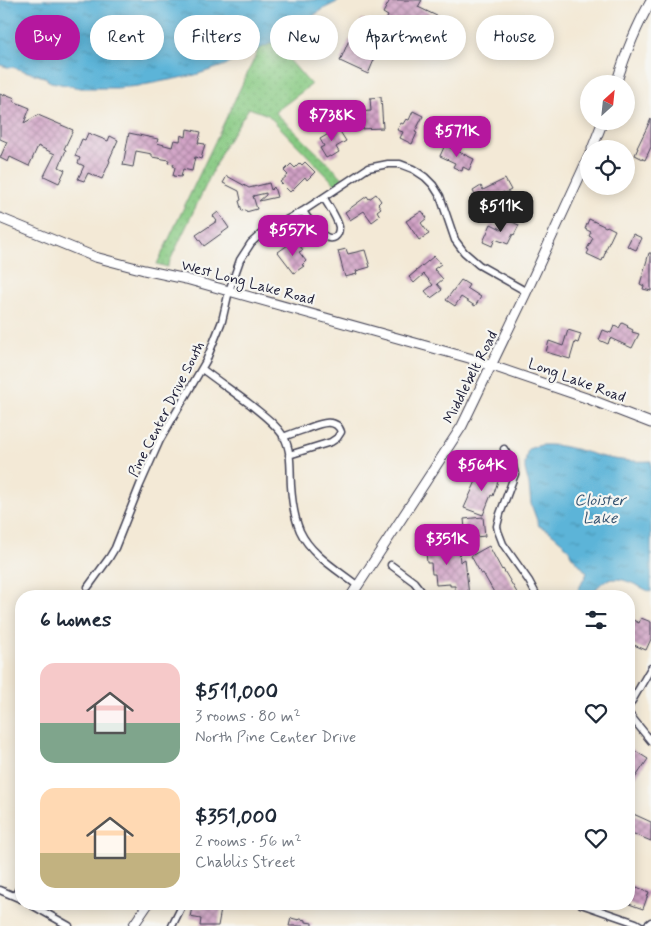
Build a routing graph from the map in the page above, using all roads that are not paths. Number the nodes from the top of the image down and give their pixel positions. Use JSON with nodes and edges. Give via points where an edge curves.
{"nodes":[{"id":1,"x":651,"y":1,"type":"edge"},
{"id":2,"x":619,"y":75,"type":"edge"},
{"id":3,"x":580,"y":176,"type":"edge"},
{"id":4,"x":324,"y":198,"type":"junction"},
{"id":5,"x":303,"y":211,"type":"junction"},
{"id":6,"x":0,"y":218,"type":"edge"},
{"id":7,"x":229,"y":291,"type":"junction"},
{"id":8,"x":527,"y":292,"type":"junction"},
{"id":9,"x":492,"y":365,"type":"junction"},
{"id":10,"x":202,"y":369,"type":"junction"},
{"id":11,"x":651,"y":423,"type":"edge"},
{"id":12,"x":283,"y":437,"type":"junction"},
{"id":13,"x":504,"y":449,"type":"dead end"},
{"id":14,"x":289,"y":455,"type":"junction"},
{"id":15,"x":391,"y":565,"type":"dead end"},
{"id":16,"x":358,"y":586,"type":"junction"},
{"id":17,"x":88,"y":587,"type":"dead end"},
{"id":18,"x":355,"y":590,"type":"edge"},
{"id":19,"x":420,"y":590,"type":"edge"},
{"id":20,"x":534,"y":590,"type":"edge"},
{"id":21,"x":651,"y":668,"type":"edge"},
{"id":22,"x":635,"y":696,"type":"edge"},
{"id":23,"x":635,"y":721,"type":"edge"},
{"id":24,"x":651,"y":741,"type":"edge"},
{"id":25,"x":0,"y":890,"type":"edge"},
{"id":26,"x":15,"y":897,"type":"edge"},
{"id":27,"x":41,"y":910,"type":"edge"},
{"id":28,"x":144,"y":910,"type":"edge"},
{"id":29,"x":180,"y":910,"type":"edge"},
{"id":30,"x":598,"y":910,"type":"edge"},
{"id":31,"x":651,"y":922,"type":"edge"},
{"id":32,"x":69,"y":926,"type":"edge"},
{"id":33,"x":134,"y":926,"type":"edge"},
{"id":34,"x":172,"y":926,"type":"edge"},
{"id":35,"x":641,"y":926,"type":"edge"},
{"id":36,"x":646,"y":926,"type":"edge"}],
"edges":[{"from":1,"to":2,"type":"main road","via":[[631,41]]},
{"from":3,"to":8,"type":"main road","name":"Middlebelt Road"},
{"from":4,"to":5,"type":"street","name":"Pine Center Drive South"},
{"from":4,"to":5,"type":"street","via":[[338,225],[339,232],[332,239],[327,238]]},
{"from":4,"to":8,"type":"street","name":"Pine Center Drive South","via":[[368,168],[400,164],[413,169],[433,185],[440,196],[455,240],[464,252],[478,265]]},
{"from":5,"to":7,"type":"street","name":"Pine Center Drive South","via":[[262,233],[251,243],[240,260]]},
{"from":6,"to":7,"type":"main road","name":"West Long Lake Road","via":[[95,257]]},
{"from":7,"to":9,"type":"main road","name":"West Long Lake Road"},
{"from":7,"to":10,"type":"street","name":"Pine Center Drive South","via":[[222,322]]},
{"from":8,"to":9,"type":"main road","name":"Middlebelt Road"},
{"from":9,"to":11,"type":"main road","name":"Long Lake Road"},
{"from":9,"to":16,"type":"main road","name":"Middlebelt Road","via":[[462,426]]},
{"from":10,"to":12,"type":"street","via":[[269,419]]},
{"from":10,"to":17,"type":"street","name":"Pine Center Drive South","via":[[160,440],[115,548]]},
{"from":12,"to":14,"type":"street"},
{"from":12,"to":14,"type":"street","via":[[324,423],[340,428],[341,432],[331,442]]},
{"from":13,"to":20,"type":"street","via":[[515,474],[500,514],[499,537]]},
{"from":14,"to":16,"type":"street","via":[[292,501],[300,532],[320,557]]},
{"from":15,"to":19,"type":"street"},
{"from":16,"to":18,"type":"main road","name":"Middlebelt Road"},
{"from":21,"to":22,"type":"street"},
{"from":23,"to":24,"type":"street"},
{"from":25,"to":26,"type":"street"},
{"from":27,"to":32,"type":"street"},
{"from":28,"to":33,"type":"main road"},
{"from":29,"to":34,"type":"street"},
{"from":30,"to":35,"type":"street"},
{"from":31,"to":36,"type":"street"}]}
